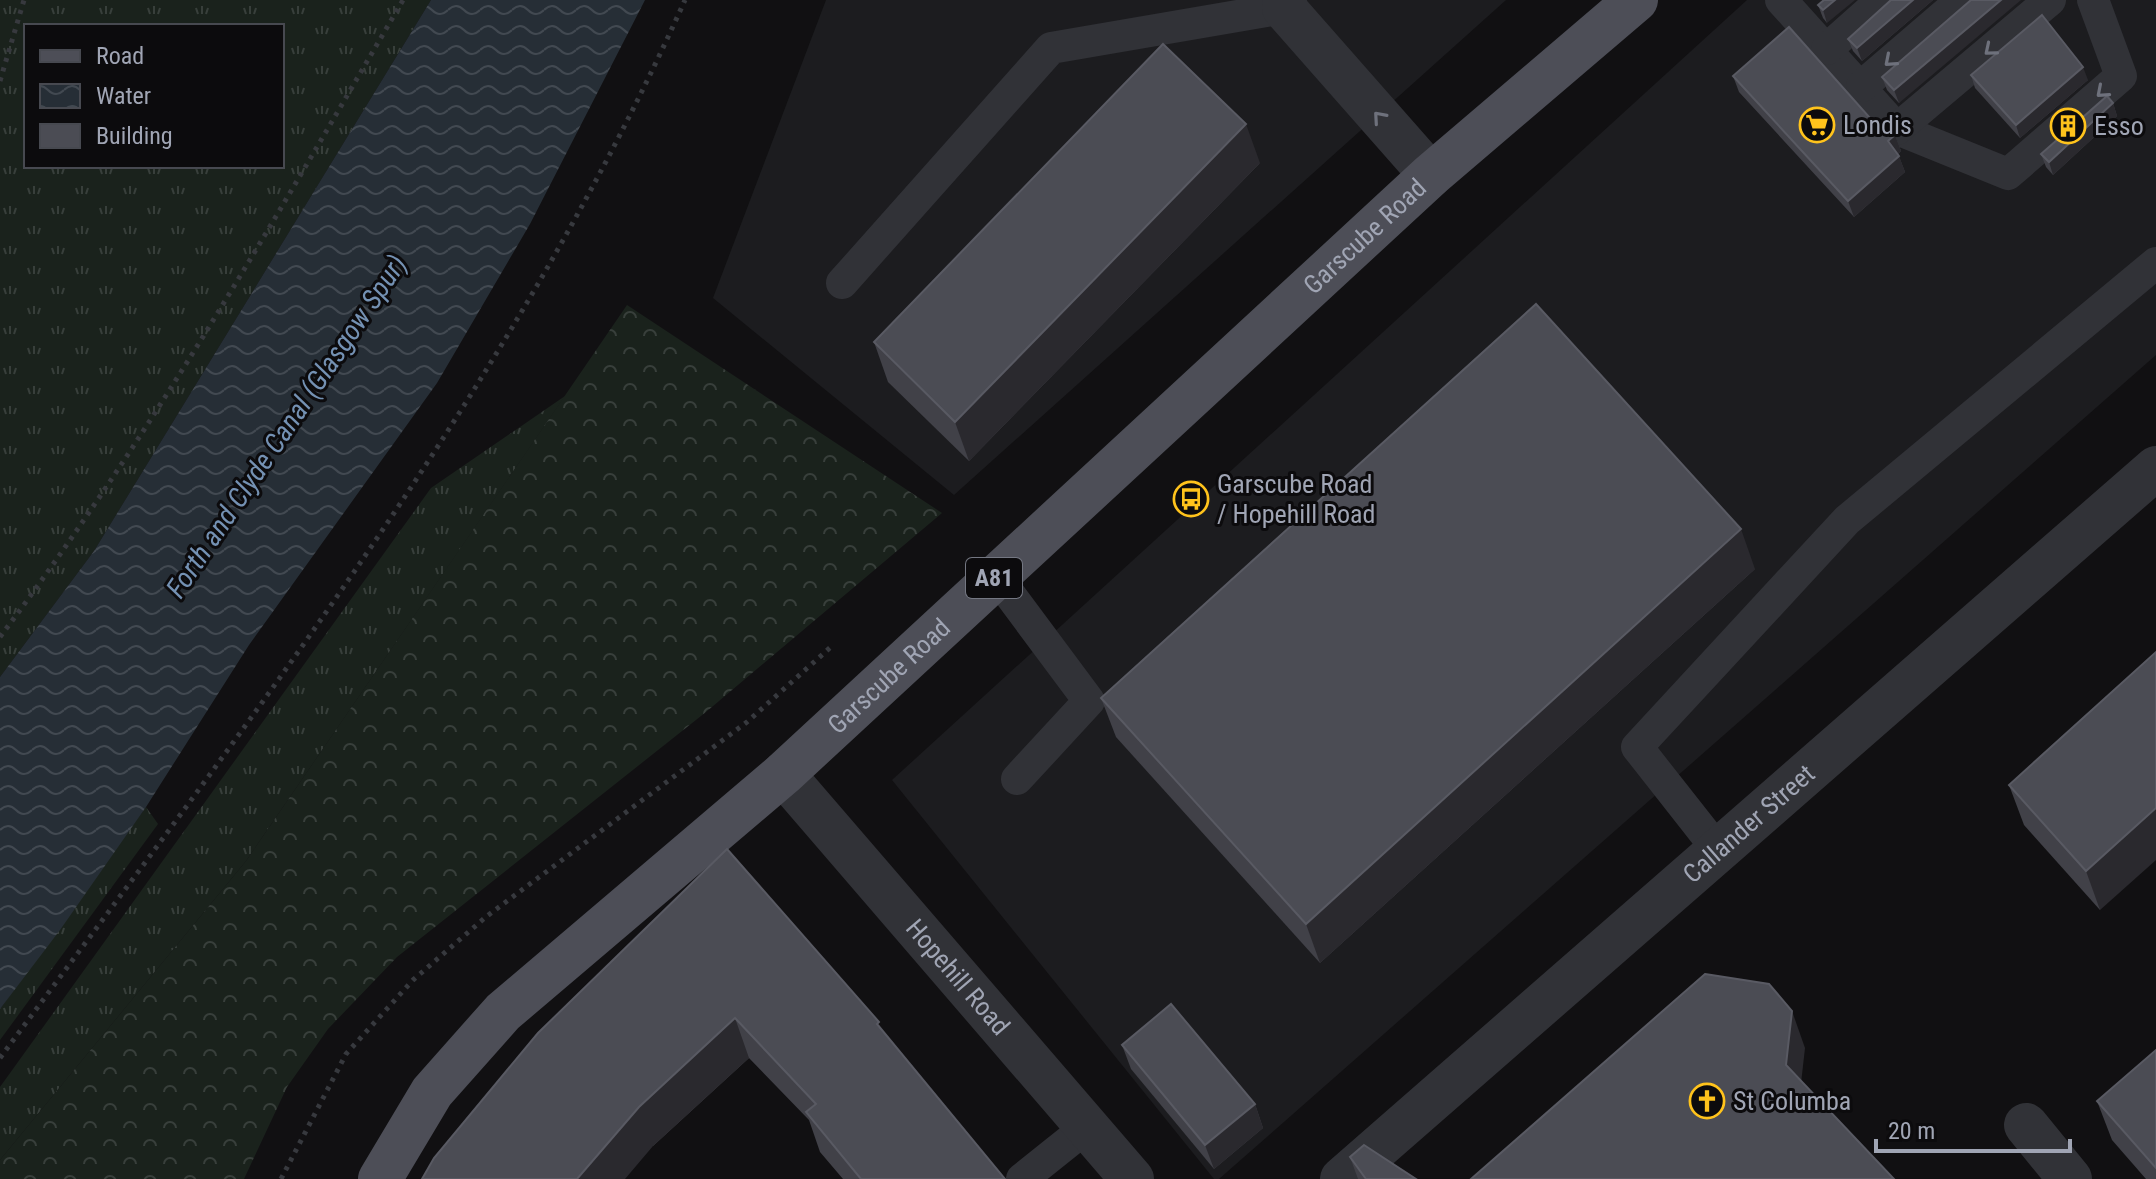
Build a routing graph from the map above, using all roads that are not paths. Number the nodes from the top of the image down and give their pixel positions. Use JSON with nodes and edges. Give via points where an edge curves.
{"nodes":[{"id":1,"x":1636,"y":0,"type":"edge"},
{"id":2,"x":1781,"y":0,"type":"edge"},
{"id":3,"x":1882,"y":0,"type":"edge"},
{"id":4,"x":1962,"y":0,"type":"edge"},
{"id":5,"x":2050,"y":0,"type":"edge"},
{"id":6,"x":2093,"y":0,"type":"edge"},
{"id":7,"x":1284,"y":4,"type":"edge"},
{"id":8,"x":1827,"y":49,"type":"junction"},
{"id":9,"x":1862,"y":86,"type":"junction"},
{"id":10,"x":1897,"y":129,"type":"junction"},
{"id":11,"x":1431,"y":175,"type":"junction"},
{"id":12,"x":2156,"y":263,"type":"edge"},
{"id":13,"x":842,"y":283,"type":"dead end"},
{"id":14,"x":2156,"y":468,"type":"edge"},
{"id":15,"x":996,"y":576,"type":"junction"},
{"id":16,"x":783,"y":774,"type":"junction"},
{"id":17,"x":1017,"y":779,"type":"dead end"},
{"id":18,"x":1718,"y":850,"type":"junction"},
{"id":19,"x":2026,"y":1125,"type":"dead end"},
{"id":20,"x":1087,"y":1127,"type":"junction"},
{"id":21,"x":380,"y":1179,"type":"edge"},
{"id":22,"x":1022,"y":1179,"type":"edge"},
{"id":23,"x":1132,"y":1179,"type":"edge"},
{"id":24,"x":1342,"y":1179,"type":"edge"},
{"id":25,"x":2070,"y":1179,"type":"edge"}],
"edges":[{"from":1,"to":11,"type":"main road","name":"Garscube Road","number":"A81"},
{"from":2,"to":8,"type":"lane"},
{"from":3,"to":8,"type":"lane"},
{"from":4,"to":9,"type":"lane","one_way":true},
{"from":5,"to":10,"type":"lane","one_way":true},
{"from":6,"to":10,"type":"lane","one_way":true,"via":[[2121,76],[2008,174]]},
{"from":11,"to":7,"type":"street","one_way":true},
{"from":7,"to":13,"type":"lane","via":[[1051,48]]},
{"from":8,"to":9,"type":"lane"},
{"from":9,"to":10,"type":"lane"},
{"from":11,"to":15,"type":"main road","name":"Garscube Road","number":"A81"},
{"from":12,"to":18,"type":"lane","via":[[1847,520],[1637,747]]},
{"from":14,"to":18,"type":"street","name":"Callander Street"},
{"from":15,"to":16,"type":"main road","name":"Garscube Road","number":"A81"},
{"from":15,"to":17,"type":"lane","via":[[1089,701]]},
{"from":16,"to":20,"type":"street","name":"Hopehill Road"},
{"from":16,"to":21,"type":"main road","name":"Garscube Road","number":"A81","via":[[503,1012],[432,1092]]},
{"from":18,"to":24,"type":"street","name":"Callander Street"},
{"from":19,"to":25,"type":"street"},
{"from":20,"to":22,"type":"lane"},
{"from":20,"to":23,"type":"street","name":"Hopehill Road"}]}
